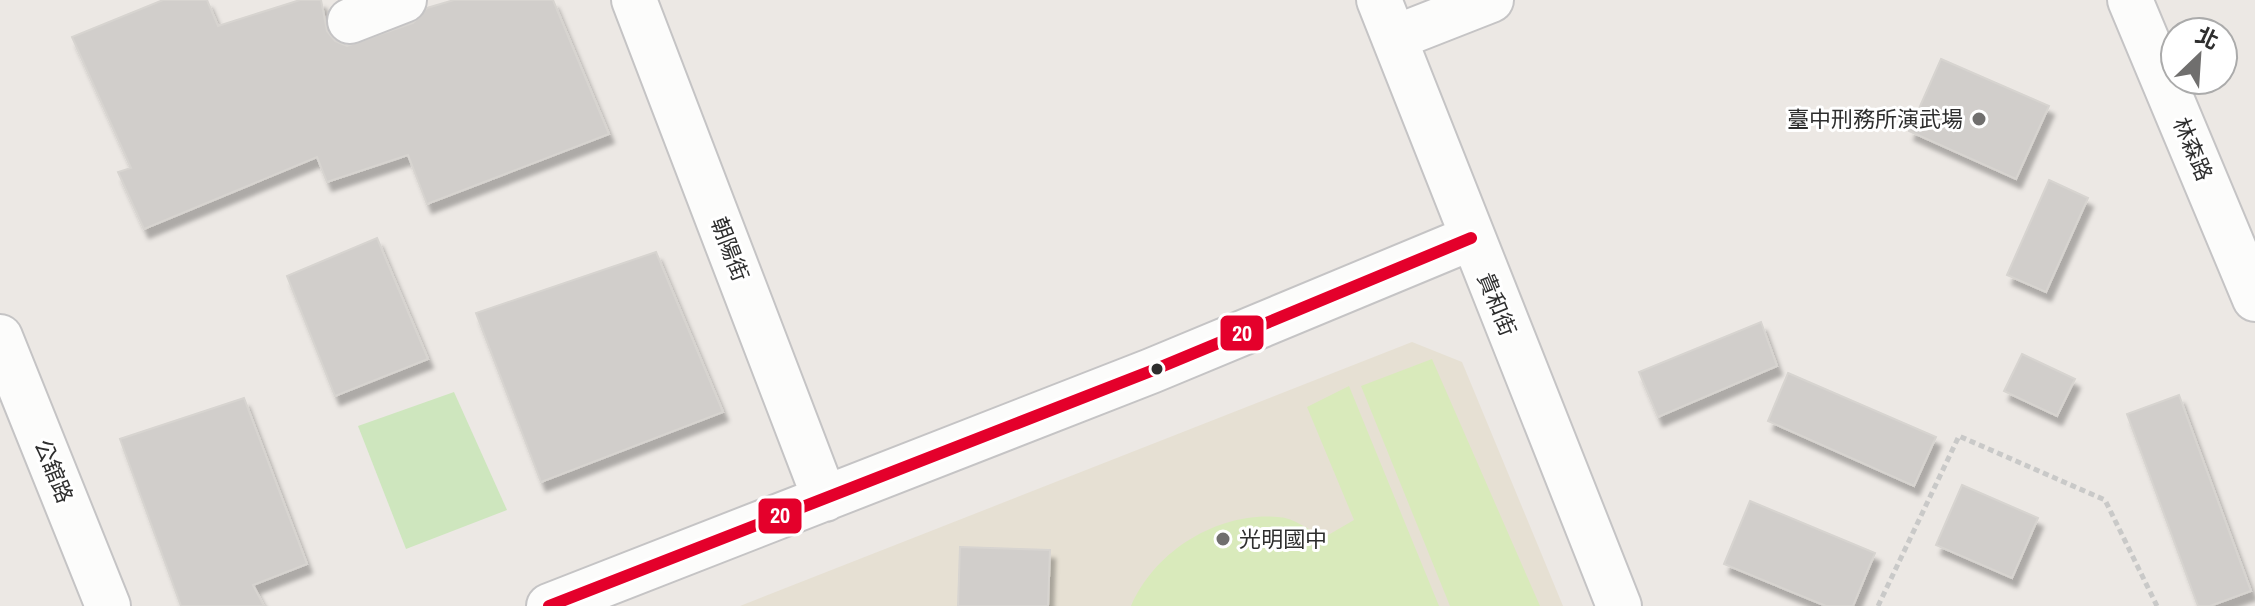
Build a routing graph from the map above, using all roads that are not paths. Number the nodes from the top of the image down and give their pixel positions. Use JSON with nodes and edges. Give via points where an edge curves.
{"nodes":[{"id":1,"x":404,"y":0,"type":"edge"},
{"id":2,"x":634,"y":0,"type":"edge"},
{"id":3,"x":1491,"y":0,"type":"edge"},
{"id":4,"x":2130,"y":0,"type":"edge"},
{"id":5,"x":1386,"y":19,"type":"edge"},
{"id":6,"x":350,"y":21,"type":"dead end"},
{"id":7,"x":1471,"y":238,"type":"junction"},
{"id":8,"x":2255,"y":299,"type":"edge"},
{"id":9,"x":0,"y":337,"type":"edge"},
{"id":10,"x":825,"y":499,"type":"junction"},
{"id":11,"x":108,"y":606,"type":"edge"},
{"id":12,"x":549,"y":606,"type":"edge"},
{"id":13,"x":1619,"y":606,"type":"edge"}],
"edges":[{"from":1,"to":6,"type":"street"},
{"from":2,"to":10,"type":"street","name":"朝陽街"},
{"from":3,"to":5,"type":"street"},
{"from":4,"to":8,"type":"street","name":"林森路"},
{"from":5,"to":7,"type":"street","name":"貴和街"},
{"from":7,"to":10,"type":"street"},
{"from":7,"to":13,"type":"street","name":"貴和街"},
{"from":9,"to":11,"type":"street","name":"公舘路"},
{"from":10,"to":12,"type":"street"}]}
